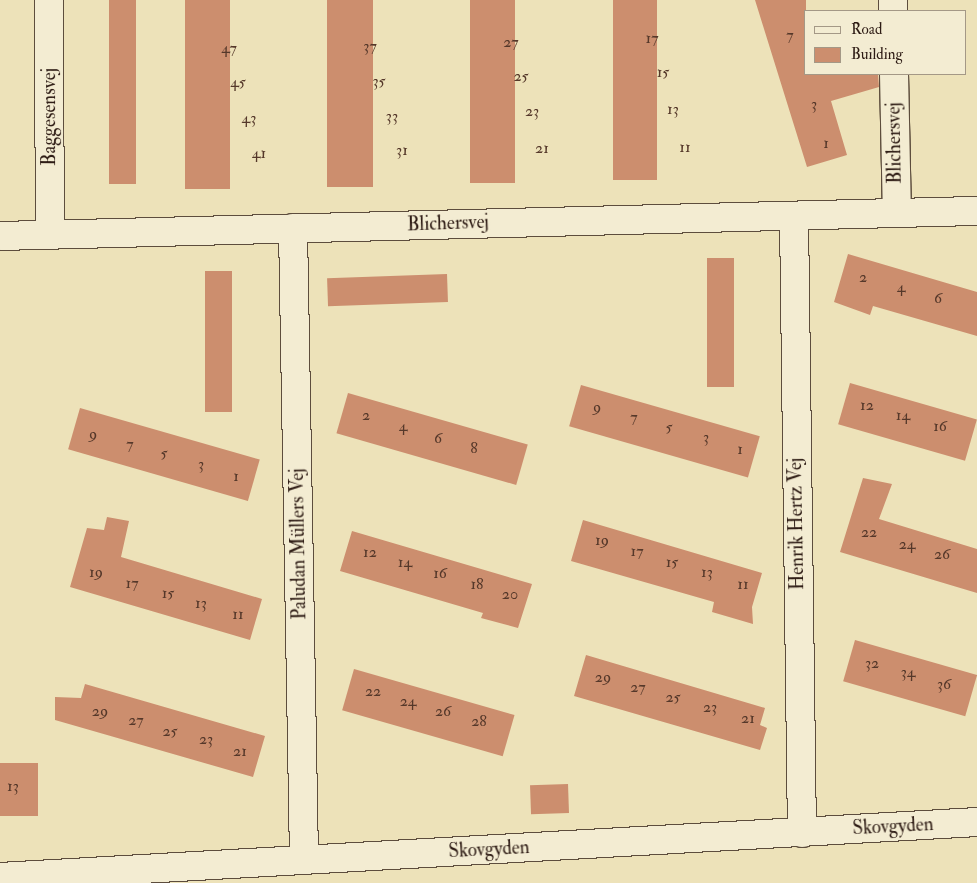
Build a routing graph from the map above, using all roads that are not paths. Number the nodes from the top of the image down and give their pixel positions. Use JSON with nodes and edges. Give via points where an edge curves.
{"nodes":[{"id":1,"x":49,"y":0,"type":"edge"},
{"id":2,"x":894,"y":75,"type":"edge"},
{"id":3,"x":977,"y":211,"type":"edge"},
{"id":4,"x":896,"y":213,"type":"junction"},
{"id":5,"x":794,"y":216,"type":"junction"},
{"id":6,"x":293,"y":228,"type":"junction"},
{"id":7,"x":50,"y":235,"type":"junction"},
{"id":8,"x":0,"y":236,"type":"edge"},
{"id":9,"x":977,"y":822,"type":"edge"},
{"id":10,"x":802,"y":833,"type":"junction"},
{"id":11,"x":294,"y":868,"type":"edge"},
{"id":12,"x":0,"y":877,"type":"edge"}],
"edges":[{"from":1,"to":7,"type":"street","name":"Baggesensvej"},
{"from":2,"to":4,"type":"street","name":"Blichersvej"},
{"from":3,"to":4,"type":"street","name":"Blichersvej"},
{"from":4,"to":5,"type":"street","name":"Blichersvej"},
{"from":5,"to":6,"type":"street","name":"Blichersvej"},
{"from":5,"to":10,"type":"street","name":"Henrik Hertz Vej"},
{"from":6,"to":7,"type":"street","name":"Blichersvej"},
{"from":6,"to":11,"type":"street","name":"Paludan Müllers Vej"},
{"from":7,"to":8,"type":"street","name":"Blichersvej"},
{"from":9,"to":10,"type":"street","name":"Skovgyden"},
{"from":10,"to":11,"type":"street","name":"Skovgyden"},
{"from":11,"to":12,"type":"street","name":"Skovgyden"}]}
